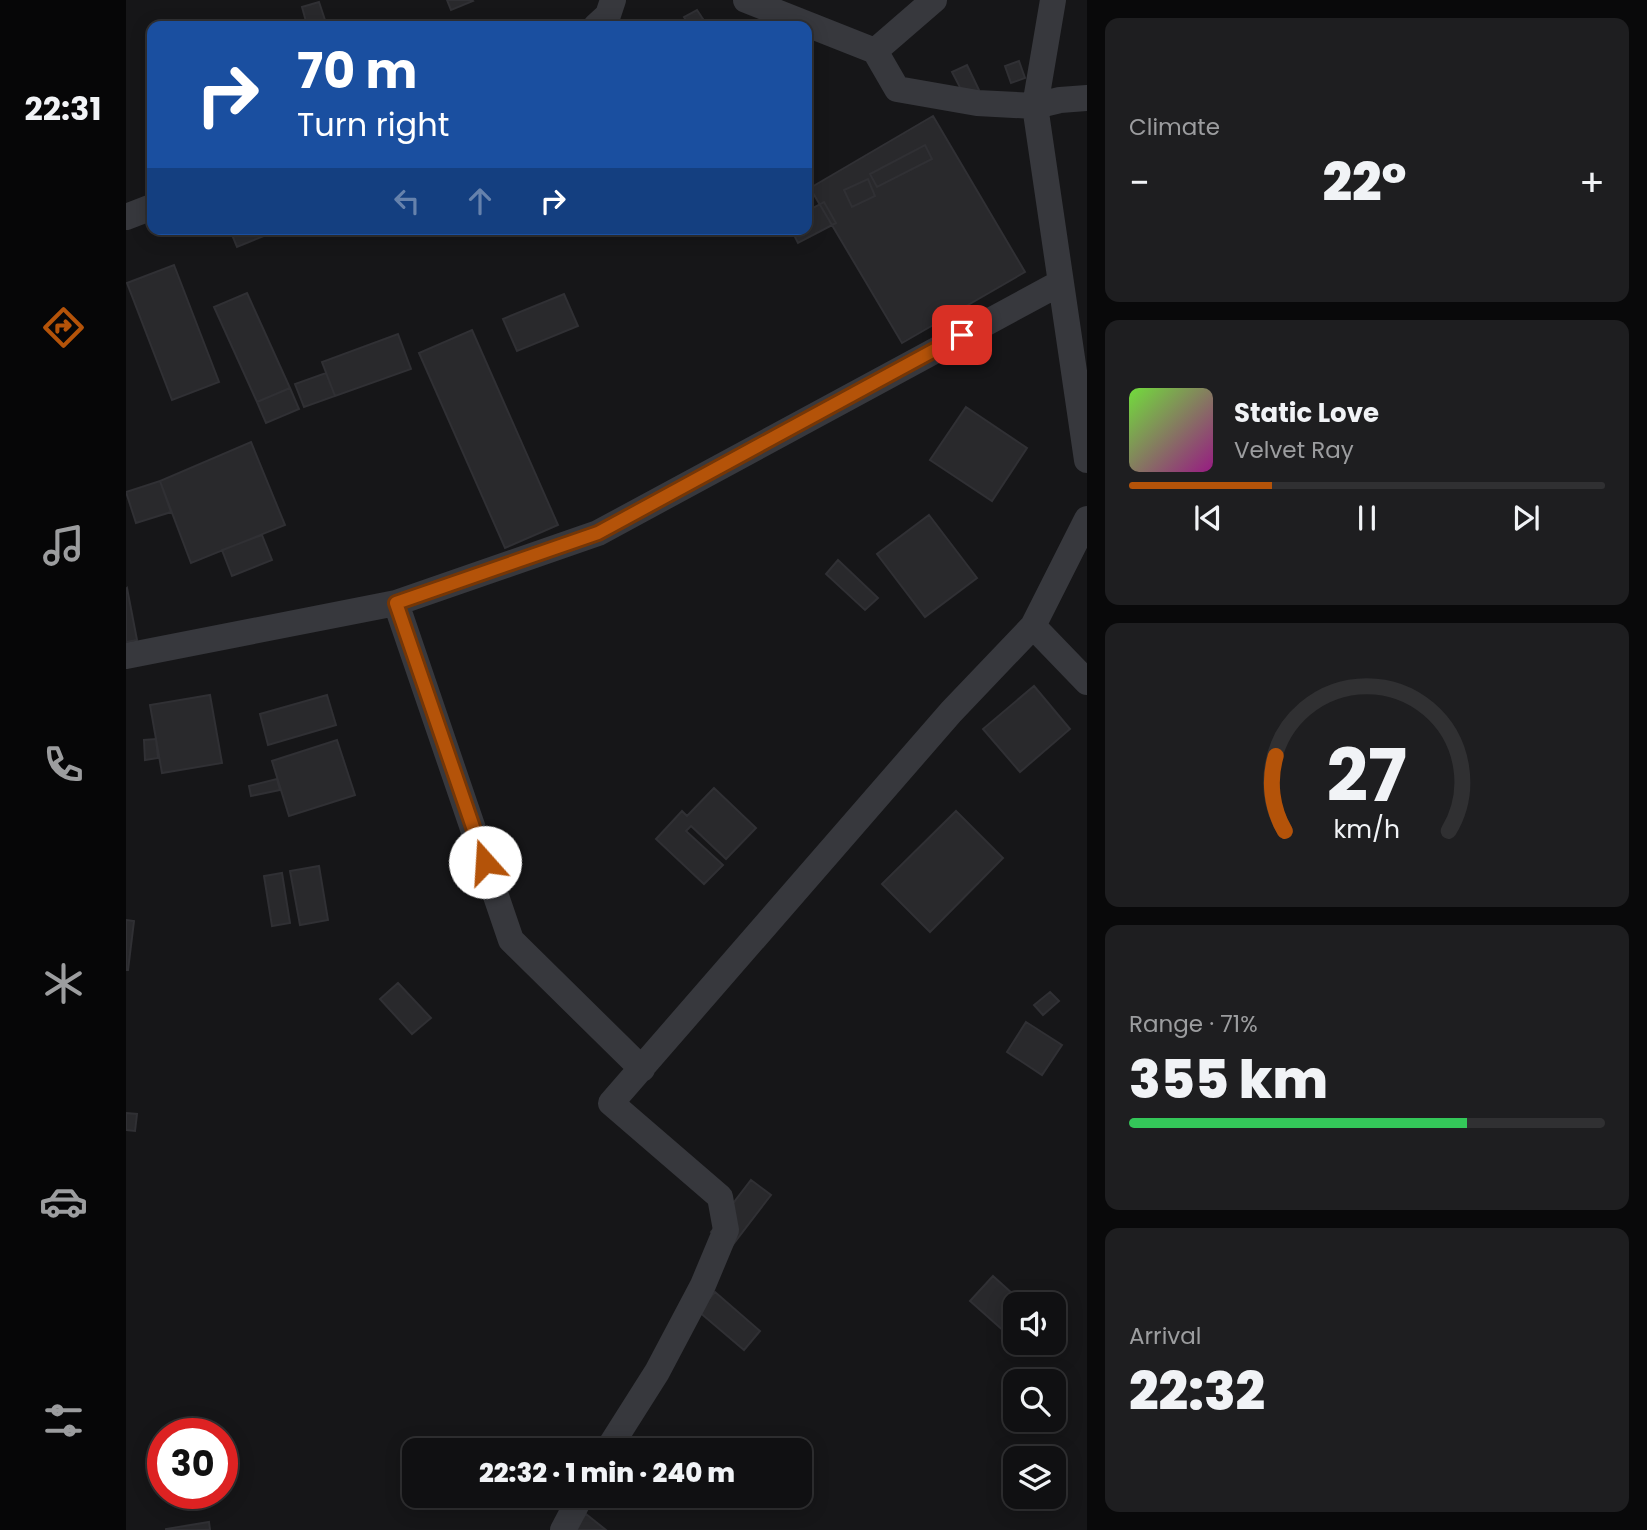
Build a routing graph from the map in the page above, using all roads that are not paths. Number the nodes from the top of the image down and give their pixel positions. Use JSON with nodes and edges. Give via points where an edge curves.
{"nodes":[{"id":1,"x":613,"y":0,"type":"edge"},
{"id":2,"x":746,"y":0,"type":"edge"},
{"id":3,"x":934,"y":0,"type":"edge"},
{"id":4,"x":1053,"y":0,"type":"edge"},
{"id":5,"x":601,"y":21,"type":"edge"},
{"id":6,"x":799,"y":21,"type":"edge"},
{"id":7,"x":812,"y":26,"type":"edge"},
{"id":8,"x":875,"y":51,"type":"junction"},
{"id":9,"x":1087,"y":98,"type":"edge"},
{"id":10,"x":1035,"y":106,"type":"junction"},
{"id":11,"x":147,"y":209,"type":"edge"},
{"id":12,"x":126,"y":217,"type":"edge"},
{"id":13,"x":1060,"y":283,"type":"junction"},
{"id":14,"x":1087,"y":460,"type":"edge"},
{"id":15,"x":1087,"y":519,"type":"edge"},
{"id":16,"x":396,"y":603,"type":"junction"},
{"id":17,"x":1032,"y":626,"type":"junction"},
{"id":18,"x":126,"y":656,"type":"edge"},
{"id":19,"x":1087,"y":682,"type":"edge"},
{"id":20,"x":642,"y":1069,"type":"junction"},
{"id":21,"x":615,"y":1438,"type":"edge"},
{"id":22,"x":575,"y":1508,"type":"edge"},
{"id":23,"x":563,"y":1530,"type":"edge"}],
"edges":[{"from":1,"to":5,"type":"street"},
{"from":2,"to":6,"type":"street"},
{"from":3,"to":8,"type":"street"},
{"from":4,"to":10,"type":"street"},
{"from":7,"to":8,"type":"street"},
{"from":8,"to":10,"type":"street","via":[[897,89],[978,103]]},
{"from":9,"to":10,"type":"street"},
{"from":10,"to":13,"type":"street"},
{"from":11,"to":12,"type":"street"},
{"from":13,"to":14,"type":"street"},
{"from":13,"to":16,"type":"street","via":[[598,533]]},
{"from":15,"to":17,"type":"street"},
{"from":16,"to":18,"type":"street"},
{"from":16,"to":20,"type":"street","via":[[511,940]]},
{"from":17,"to":19,"type":"street"},
{"from":17,"to":20,"type":"street","via":[[951,712]]},
{"from":20,"to":21,"type":"street","via":[[611,1103],[720,1197],[726,1230],[657,1372]]},
{"from":22,"to":23,"type":"street"}]}
